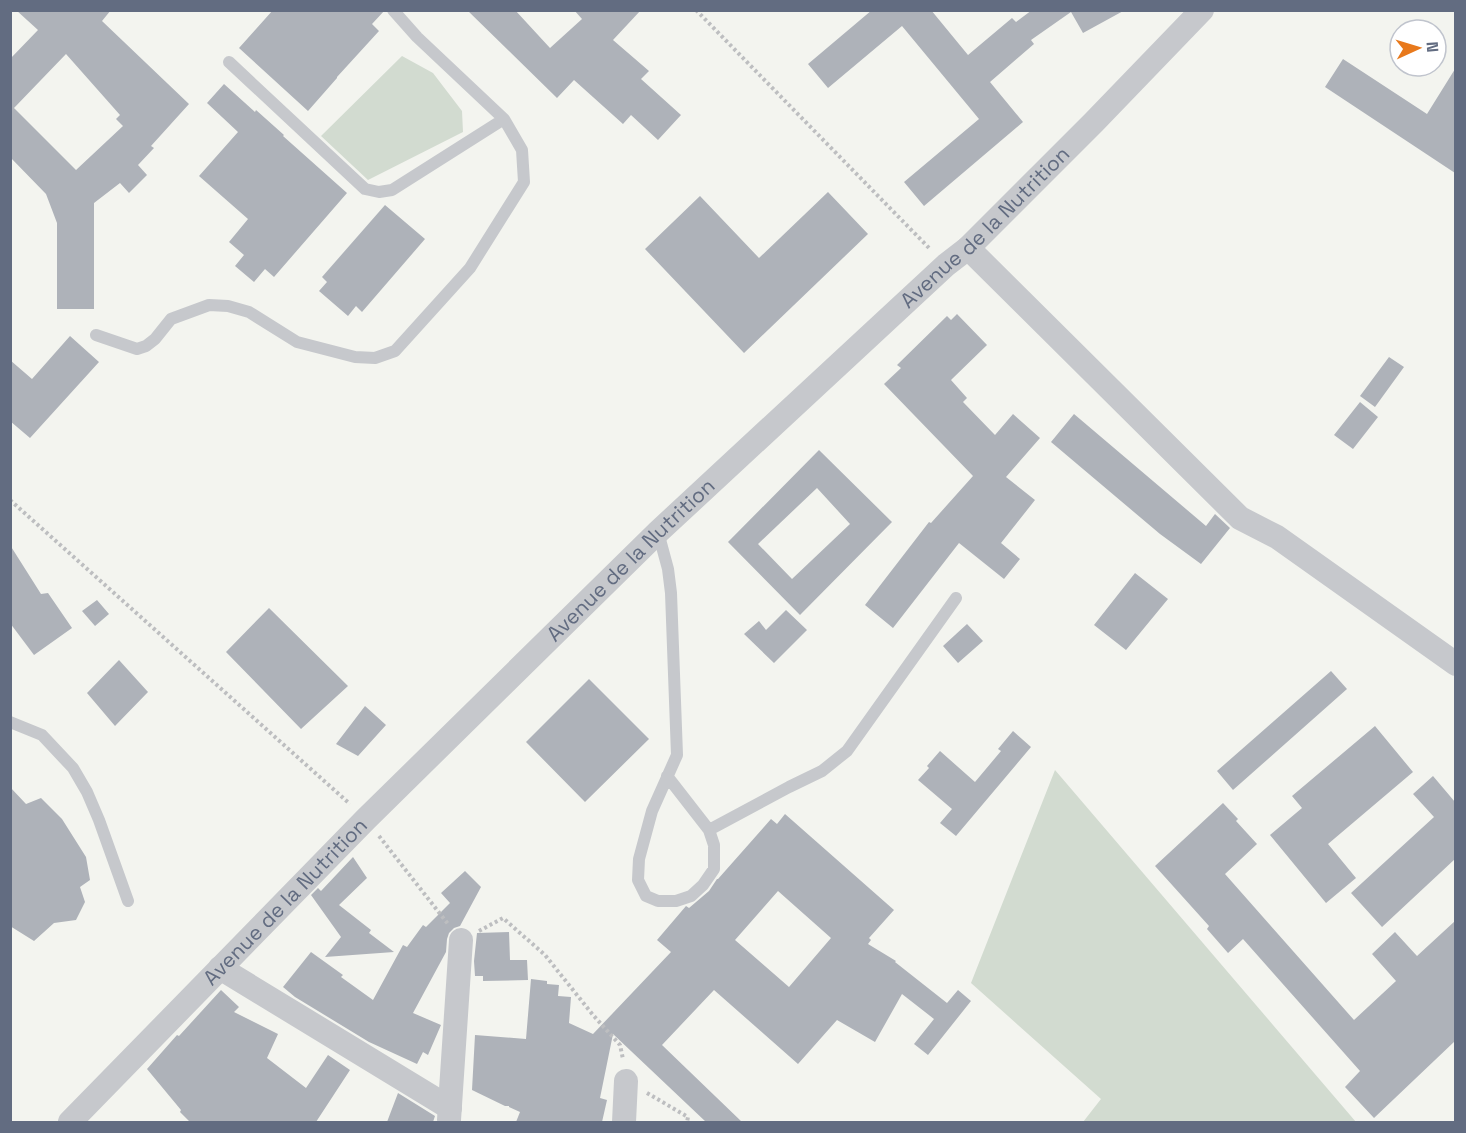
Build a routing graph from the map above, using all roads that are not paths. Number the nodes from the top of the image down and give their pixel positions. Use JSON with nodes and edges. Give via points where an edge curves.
{"nodes":[{"id":1,"x":393,"y":10,"type":"edge"},
{"id":2,"x":1202,"y":10,"type":"edge"},
{"id":3,"x":229,"y":62,"type":"dead end"},
{"id":4,"x":504,"y":119,"type":"junction"},
{"id":5,"x":968,"y":248,"type":"junction"},
{"id":6,"x":96,"y":335,"type":"dead end"},
{"id":7,"x":658,"y":532,"type":"junction"},
{"id":8,"x":956,"y":598,"type":"dead end"},
{"id":9,"x":1455,"y":664,"type":"edge"},
{"id":10,"x":10,"y":722,"type":"edge"},
{"id":11,"x":668,"y":776,"type":"junction"},
{"id":12,"x":709,"y":830,"type":"junction"},
{"id":13,"x":128,"y":901,"type":"dead end"},
{"id":14,"x":461,"y":940,"type":"road end"},
{"id":15,"x":220,"y":968,"type":"junction"},
{"id":16,"x":626,"y":1081,"type":"road end"},
{"id":17,"x":450,"y":1115,"type":"edge"},
{"id":18,"x":70,"y":1122,"type":"edge"},
{"id":19,"x":624,"y":1122,"type":"edge"}],
"edges":[{"from":1,"to":4,"type":"lane"},
{"from":2,"to":5,"type":"street","name":"Avenue de la Nutrition"},
{"from":3,"to":4,"type":"lane","via":[[365,189],[379,192],[392,190]]},
{"from":4,"to":6,"type":"lane","via":[[522,150],[524,182],[470,268],[394,351],[375,358],[355,357],[297,342],[249,312],[228,306],[209,305],[171,319],[154,339],[137,349]]},
{"from":5,"to":7,"type":"street","name":"Avenue de la Nutrition"},
{"from":5,"to":9,"type":"street","via":[[1240,518],[1277,537]]},
{"from":7,"to":11,"type":"lane","via":[[670,592],[677,755]]},
{"from":7,"to":15,"type":"street","name":"Avenue de la Nutrition"},
{"from":8,"to":12,"type":"lane","via":[[847,751],[822,771]]},
{"from":10,"to":13,"type":"lane","via":[[42,735],[73,768],[99,820]]},
{"from":11,"to":12,"type":"lane"},
{"from":11,"to":12,"type":"lane","via":[[652,811],[639,859],[638,880],[646,896],[676,901],[691,896],[703,885],[714,869],[714,845]]},
{"from":14,"to":17,"type":"street"},
{"from":15,"to":17,"type":"street"},
{"from":15,"to":18,"type":"street","name":"Avenue de la Nutrition"},
{"from":16,"to":19,"type":"street"}]}
